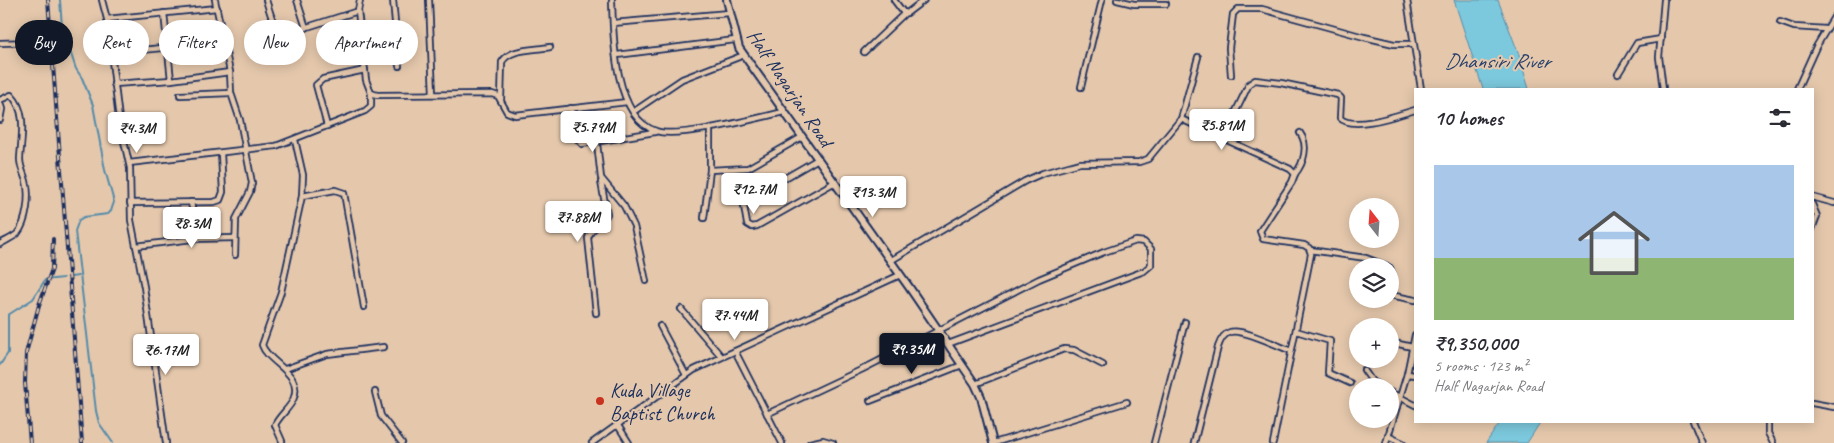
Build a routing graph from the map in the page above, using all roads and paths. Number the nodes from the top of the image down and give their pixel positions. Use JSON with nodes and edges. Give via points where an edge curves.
{"nodes":[{"id":1,"x":102,"y":0,"type":"edge"},
{"id":2,"x":215,"y":0,"type":"edge"},
{"id":3,"x":266,"y":0,"type":"edge"},
{"id":4,"x":297,"y":0,"type":"edge"},
{"id":5,"x":360,"y":0,"type":"edge"},
{"id":6,"x":394,"y":0,"type":"edge"},
{"id":7,"x":429,"y":0,"type":"edge"},
{"id":8,"x":612,"y":0,"type":"edge"},
{"id":9,"x":727,"y":0,"type":"edge"},
{"id":10,"x":894,"y":0,"type":"edge"},
{"id":11,"x":924,"y":0,"type":"edge"},
{"id":12,"x":1102,"y":0,"type":"edge"},
{"id":13,"x":1117,"y":0,"type":"edge"},
{"id":14,"x":1407,"y":0,"type":"edge"},
{"id":15,"x":1664,"y":0,"type":"edge"},
{"id":16,"x":1166,"y":4,"type":"dead end"},
{"id":17,"x":217,"y":8,"type":"junction"},
{"id":18,"x":358,"y":11,"type":"junction"},
{"id":19,"x":164,"y":13,"type":"junction"},
{"id":20,"x":729,"y":13,"type":"junction"},
{"id":21,"x":905,"y":13,"type":"junction"},
{"id":22,"x":1834,"y":17,"type":"edge"},
{"id":23,"x":107,"y":19,"type":"joint"},
{"id":24,"x":165,"y":20,"type":"edge"},
{"id":25,"x":219,"y":20,"type":"edge"},
{"id":26,"x":274,"y":20,"type":"edge"},
{"id":27,"x":303,"y":20,"type":"edge"},
{"id":28,"x":1780,"y":22,"type":"dead end"},
{"id":29,"x":613,"y":23,"type":"junction"},
{"id":30,"x":306,"y":28,"type":"edge"},
{"id":31,"x":1826,"y":29,"type":"junction"},
{"id":32,"x":1660,"y":39,"type":"junction"},
{"id":33,"x":735,"y":40,"type":"junction"},
{"id":34,"x":0,"y":43,"type":"edge"},
{"id":35,"x":15,"y":43,"type":"edge"},
{"id":36,"x":1413,"y":44,"type":"junction"},
{"id":37,"x":550,"y":48,"type":"dead end"},
{"id":38,"x":864,"y":52,"type":"dead end"},
{"id":39,"x":617,"y":55,"type":"junction"},
{"id":40,"x":744,"y":55,"type":"junction"},
{"id":41,"x":1198,"y":57,"type":"dead end"},
{"id":42,"x":112,"y":65,"type":"edge"},
{"id":43,"x":169,"y":65,"type":"edge"},
{"id":44,"x":229,"y":65,"type":"edge"},
{"id":45,"x":399,"y":66,"type":"dead end"},
{"id":46,"x":365,"y":70,"type":"junction"},
{"id":47,"x":230,"y":72,"type":"junction"},
{"id":48,"x":1618,"y":74,"type":"dead end"},
{"id":49,"x":1231,"y":75,"type":"dead end"},
{"id":50,"x":171,"y":80,"type":"junction"},
{"id":51,"x":114,"y":84,"type":"junction"},
{"id":52,"x":1081,"y":87,"type":"dead end"},
{"id":53,"x":1421,"y":88,"type":"edge"},
{"id":54,"x":1663,"y":88,"type":"edge"},
{"id":55,"x":1797,"y":88,"type":"edge"},
{"id":56,"x":371,"y":93,"type":"junction"},
{"id":57,"x":231,"y":94,"type":"junction"},
{"id":58,"x":433,"y":94,"type":"junction"},
{"id":59,"x":180,"y":95,"type":"dead end"},
{"id":60,"x":501,"y":100,"type":"junction"},
{"id":61,"x":0,"y":101,"type":"edge"},
{"id":62,"x":627,"y":102,"type":"junction"},
{"id":63,"x":571,"y":108,"type":"junction"},
{"id":64,"x":1414,"y":110,"type":"edge"},
{"id":65,"x":633,"y":112,"type":"junction"},
{"id":66,"x":784,"y":112,"type":"junction"},
{"id":67,"x":0,"y":120,"type":"edge"},
{"id":68,"x":1180,"y":120,"type":"junction"},
{"id":69,"x":327,"y":126,"type":"junction"},
{"id":70,"x":710,"y":129,"type":"junction"},
{"id":71,"x":655,"y":132,"type":"junction"},
{"id":72,"x":1300,"y":133,"type":"dead end"},
{"id":73,"x":802,"y":138,"type":"junction"},
{"id":74,"x":295,"y":140,"type":"junction"},
{"id":75,"x":1222,"y":140,"type":"junction"},
{"id":76,"x":597,"y":143,"type":"junction"},
{"id":77,"x":245,"y":150,"type":"junction"},
{"id":78,"x":221,"y":153,"type":"junction"},
{"id":79,"x":818,"y":159,"type":"junction"},
{"id":80,"x":129,"y":162,"type":"junction"},
{"id":81,"x":710,"y":170,"type":"junction"},
{"id":82,"x":1294,"y":174,"type":"junction"},
{"id":83,"x":601,"y":178,"type":"junction"},
{"id":84,"x":834,"y":182,"type":"junction"},
{"id":85,"x":302,"y":196,"type":"junction"},
{"id":86,"x":1814,"y":197,"type":"edge"},
{"id":87,"x":191,"y":202,"type":"junction"},
{"id":88,"x":1834,"y":202,"type":"edge"},
{"id":89,"x":130,"y":203,"type":"junction"},
{"id":90,"x":1814,"y":209,"type":"edge"},
{"id":91,"x":704,"y":218,"type":"dead end"},
{"id":92,"x":1814,"y":224,"type":"edge"},
{"id":93,"x":235,"y":238,"type":"junction"},
{"id":94,"x":192,"y":239,"type":"junction"},
{"id":95,"x":0,"y":244,"type":"edge"},
{"id":96,"x":136,"y":246,"type":"junction"},
{"id":97,"x":1310,"y":250,"type":"junction"},
{"id":98,"x":235,"y":255,"type":"dead end"},
{"id":99,"x":1366,"y":258,"type":"edge"},
{"id":100,"x":890,"y":261,"type":"junction"},
{"id":101,"x":900,"y":275,"type":"junction"},
{"id":102,"x":646,"y":281,"type":"dead end"},
{"id":103,"x":1399,"y":297,"type":"edge"},
{"id":104,"x":1414,"y":300,"type":"edge"},
{"id":105,"x":364,"y":307,"type":"dead end"},
{"id":106,"x":681,"y":309,"type":"dead end"},
{"id":107,"x":596,"y":313,"type":"dead end"},
{"id":108,"x":1185,"y":322,"type":"dead end"},
{"id":109,"x":660,"y":326,"type":"dead end"},
{"id":110,"x":939,"y":331,"type":"junction"},
{"id":111,"x":1296,"y":331,"type":"junction"},
{"id":112,"x":1414,"y":339,"type":"edge"},
{"id":113,"x":948,"y":344,"type":"junction"},
{"id":114,"x":1399,"y":344,"type":"edge"},
{"id":115,"x":384,"y":347,"type":"dead end"},
{"id":116,"x":1412,"y":347,"type":"junction"},
{"id":117,"x":735,"y":351,"type":"junction"},
{"id":118,"x":1291,"y":351,"type":"junction"},
{"id":119,"x":721,"y":356,"type":"junction"},
{"id":120,"x":962,"y":365,"type":"junction"},
{"id":121,"x":1103,"y":365,"type":"dead end"},
{"id":122,"x":285,"y":369,"type":"junction"},
{"id":123,"x":1364,"y":370,"type":"dead end"},
{"id":124,"x":1407,"y":374,"type":"junction"},
{"id":125,"x":686,"y":375,"type":"junction"},
{"id":126,"x":1414,"y":375,"type":"edge"},
{"id":127,"x":1370,"y":378,"type":"edge"},
{"id":128,"x":1349,"y":383,"type":"edge"},
{"id":129,"x":975,"y":384,"type":"junction"},
{"id":130,"x":375,"y":392,"type":"dead end"},
{"id":131,"x":1399,"y":398,"type":"joint"},
{"id":132,"x":870,"y":401,"type":"dead end"},
{"id":133,"x":1127,"y":402,"type":"dead end"},
{"id":134,"x":1814,"y":403,"type":"edge"},
{"id":135,"x":1414,"y":405,"type":"edge"},
{"id":136,"x":1834,"y":407,"type":"edge"},
{"id":137,"x":767,"y":414,"type":"junction"},
{"id":138,"x":1694,"y":423,"type":"edge"},
{"id":139,"x":1768,"y":423,"type":"edge"},
{"id":140,"x":617,"y":424,"type":"junction"},
{"id":141,"x":1390,"y":428,"type":"edge"},
{"id":142,"x":1388,"y":436,"type":"junction"},
{"id":143,"x":282,"y":441,"type":"dead end"},
{"id":144,"x":166,"y":443,"type":"edge"},
{"id":145,"x":402,"y":443,"type":"edge"},
{"id":146,"x":592,"y":443,"type":"edge"},
{"id":147,"x":629,"y":443,"type":"edge"},
{"id":148,"x":782,"y":443,"type":"edge"},
{"id":149,"x":810,"y":443,"type":"edge"},
{"id":150,"x":833,"y":443,"type":"edge"},
{"id":151,"x":994,"y":443,"type":"edge"},
{"id":152,"x":1154,"y":443,"type":"edge"},
{"id":153,"x":1194,"y":443,"type":"edge"},
{"id":154,"x":1273,"y":443,"type":"edge"},
{"id":155,"x":1386,"y":443,"type":"edge"},
{"id":156,"x":1404,"y":443,"type":"edge"},
{"id":157,"x":1702,"y":443,"type":"edge"},
{"id":158,"x":1773,"y":443,"type":"edge"}],
"edges":[{"from":1,"to":23,"type":"street"},
{"from":2,"to":17,"type":"street"},
{"from":3,"to":26,"type":"street"},
{"from":4,"to":27,"type":"street"},
{"from":5,"to":18,"type":"street"},
{"from":6,"to":45,"type":"street"},
{"from":7,"to":58,"type":"street"},
{"from":8,"to":29,"type":"street"},
{"from":9,"to":20,"type":"main road","name":"Half Nagarjan Road"},
{"from":10,"to":21,"type":"street"},
{"from":11,"to":21,"type":"street","via":[[910,13]]},
{"from":12,"to":52,"type":"street"},
{"from":13,"to":16,"type":"street","via":[[1134,4]]},
{"from":14,"to":36,"type":"street"},
{"from":15,"to":32,"type":"street"},
{"from":17,"to":19,"type":"street"},
{"from":17,"to":25,"type":"street"},
{"from":18,"to":30,"type":"street"},
{"from":18,"to":46,"type":"street"},
{"from":19,"to":23,"type":"street"},
{"from":19,"to":24,"type":"street"},
{"from":20,"to":29,"type":"street"},
{"from":20,"to":33,"type":"main road","name":"Half Nagarjan Road"},
{"from":21,"to":38,"type":"street"},
{"from":22,"to":31,"type":"street"},
{"from":28,"to":31,"type":"street","via":[[1794,27]]},
{"from":29,"to":39,"type":"street"},
{"from":31,"to":55,"type":"street"},
{"from":32,"to":48,"type":"street","via":[[1637,43]]},
{"from":32,"to":54,"type":"street"},
{"from":33,"to":39,"type":"street"},
{"from":33,"to":40,"type":"main road","name":"Half Nagarjan Road"},
{"from":34,"to":35,"type":"street"},
{"from":36,"to":49,"type":"street","via":[[1394,44],[1262,9],[1238,9],[1233,14],[1228,48]]},
{"from":36,"to":53,"type":"street"},
{"from":37,"to":60,"type":"street","via":[[514,52],[504,58]]},
{"from":39,"to":62,"type":"street"},
{"from":40,"to":65,"type":"street","via":[[682,79]]},
{"from":40,"to":66,"type":"main road","name":"Half Nagarjan Road"},
{"from":41,"to":68,"type":"street"},
{"from":42,"to":51,"type":"street"},
{"from":43,"to":50,"type":"street"},
{"from":44,"to":47,"type":"street"},
{"from":46,"to":56,"type":"street"},
{"from":46,"to":69,"type":"street","via":[[323,78],[316,85]]},
{"from":47,"to":50,"type":"street"},
{"from":47,"to":57,"type":"street"},
{"from":50,"to":51,"type":"street"},
{"from":51,"to":80,"type":"street"},
{"from":56,"to":58,"type":"street"},
{"from":56,"to":69,"type":"street","via":[[369,109]]},
{"from":57,"to":59,"type":"street"},
{"from":57,"to":77,"type":"street"},
{"from":58,"to":60,"type":"street","via":[[492,94]]},
{"from":60,"to":63,"type":"street","via":[[507,112],[516,115]]},
{"from":61,"to":67,"type":"street"},
{"from":61,"to":95,"type":"street","via":[[11,95],[20,112],[23,127],[20,161],[26,181],[27,202],[17,234]]},
{"from":62,"to":63,"type":"street"},
{"from":62,"to":65,"type":"street"},
{"from":63,"to":76,"type":"street","via":[[577,140],[582,144]]},
{"from":64,"to":75,"type":"street","via":[[1361,123],[1343,121],[1340,118],[1342,98],[1338,95],[1255,80]]},
{"from":65,"to":71,"type":"street"},
{"from":66,"to":70,"type":"street"},
{"from":66,"to":73,"type":"main road","name":"Half Nagarjan Road"},
{"from":68,"to":75,"type":"street"},
{"from":68,"to":100,"type":"street","via":[[1145,161],[1086,162],[1043,173]]},
{"from":69,"to":74,"type":"street"},
{"from":70,"to":71,"type":"street"},
{"from":70,"to":81,"type":"street"},
{"from":71,"to":76,"type":"street"},
{"from":72,"to":82,"type":"street","via":[[1305,141],[1304,151]]},
{"from":73,"to":79,"type":"main road","name":"Half Nagarjan Road"},
{"from":73,"to":81,"type":"street","via":[[748,168]]},
{"from":74,"to":77,"type":"street"},
{"from":74,"to":85,"type":"street","via":[[303,175]]},
{"from":75,"to":82,"type":"street"},
{"from":76,"to":83,"type":"street"},
{"from":77,"to":78,"type":"street"},
{"from":77,"to":93,"type":"street","via":[[252,188],[238,213]]},
{"from":78,"to":80,"type":"street"},
{"from":78,"to":87,"type":"street","via":[[223,196],[214,202]]},
{"from":79,"to":84,"type":"main road","name":"Half Nagarjan Road"},
{"from":79,"to":84,"type":"street","via":[[747,200],[744,211],[747,224],[757,226]]},
{"from":80,"to":89,"type":"street"},
{"from":81,"to":91,"type":"street"},
{"from":82,"to":97,"type":"street","via":[[1260,234],[1263,239],[1304,245]]},
{"from":83,"to":102,"type":"street","via":[[624,206],[634,226]]},
{"from":83,"to":107,"type":"street","via":[[607,214],[590,231],[588,238]]},
{"from":84,"to":100,"type":"main road","name":"Half Nagarjan Road"},
{"from":85,"to":105,"type":"street","via":[[335,190],[344,193]]},
{"from":85,"to":122,"type":"street","via":[[281,292],[262,345],[267,354]]},
{"from":86,"to":88,"type":"street"},
{"from":87,"to":89,"type":"street"},
{"from":87,"to":94,"type":"street","via":[[196,232]]},
{"from":89,"to":96,"type":"street"},
{"from":90,"to":92,"type":"street","via":[[1817,216]]},
{"from":93,"to":94,"type":"street"},
{"from":93,"to":98,"type":"street"},
{"from":94,"to":96,"type":"street"},
{"from":96,"to":144,"type":"street"},
{"from":97,"to":99,"type":"street"},
{"from":97,"to":111,"type":"street"},
{"from":100,"to":101,"type":"main road","name":"Half Nagarjan Road"},
{"from":101,"to":110,"type":"main road","name":"Half Nagarjan Road"},
{"from":101,"to":117,"type":"street"},
{"from":103,"to":104,"type":"street"},
{"from":106,"to":119,"type":"street"},
{"from":108,"to":152,"type":"street"},
{"from":109,"to":125,"type":"street"},
{"from":110,"to":113,"type":"main road","name":"Half Nagarjan Road"},
{"from":110,"to":113,"type":"street","via":[[1024,286],[1104,252],[1141,240],[1151,249],[1151,265],[1144,271]]},
{"from":110,"to":137,"type":"street"},
{"from":111,"to":118,"type":"street"},
{"from":111,"to":128,"type":"street","via":[[1330,341],[1328,373]]},
{"from":112,"to":116,"type":"street"},
{"from":113,"to":120,"type":"main road","name":"Half Nagarjan Road"},
{"from":114,"to":116,"type":"street"},
{"from":115,"to":122,"type":"street","via":[[327,354]]},
{"from":116,"to":124,"type":"street"},
{"from":117,"to":119,"type":"street"},
{"from":117,"to":137,"type":"street"},
{"from":118,"to":153,"type":"street","via":[[1242,333],[1232,332],[1224,336],[1218,347]]},
{"from":118,"to":154,"type":"street"},
{"from":119,"to":125,"type":"street"},
{"from":120,"to":129,"type":"main road","name":"Half Nagarjan Road"},
{"from":120,"to":132,"type":"street"},
{"from":121,"to":129,"type":"street","via":[[1074,350],[1064,349]]},
{"from":122,"to":143,"type":"street","via":[[295,392],[292,403],[275,425]]},
{"from":123,"to":127,"type":"street"},
{"from":124,"to":126,"type":"street"},
{"from":124,"to":131,"type":"street"},
{"from":125,"to":140,"type":"street"},
{"from":129,"to":151,"type":"main road","name":"Half Nagarjan Road"},
{"from":130,"to":145,"type":"street","via":[[381,416]]},
{"from":131,"to":135,"type":"street"},
{"from":133,"to":151,"type":"street"},
{"from":134,"to":136,"type":"street"},
{"from":137,"to":148,"type":"street"},
{"from":138,"to":157,"type":"street"},
{"from":139,"to":158,"type":"street"},
{"from":140,"to":146,"type":"street"},
{"from":140,"to":147,"type":"street"},
{"from":141,"to":142,"type":"street"},
{"from":142,"to":155,"type":"street"},
{"from":142,"to":156,"type":"street"},
{"from":149,"to":150,"type":"street","via":[[823,440]]}]}
